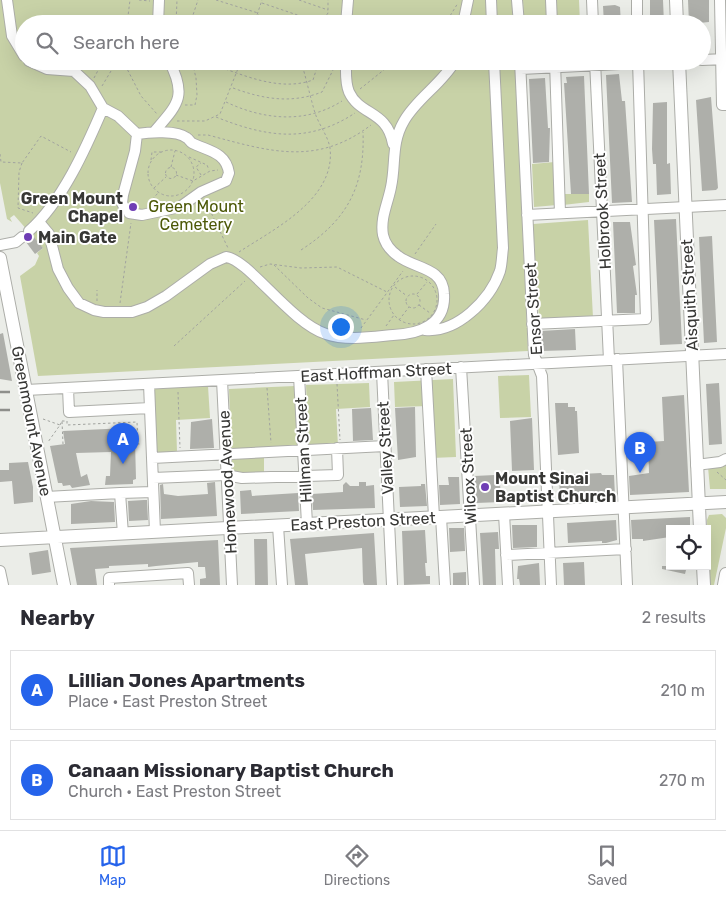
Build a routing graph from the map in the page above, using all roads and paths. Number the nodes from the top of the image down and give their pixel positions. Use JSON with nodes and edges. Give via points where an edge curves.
{"nodes":[{"id":1,"x":7,"y":0,"type":"edge"},
{"id":2,"x":130,"y":0,"type":"edge"},
{"id":3,"x":138,"y":0,"type":"edge"},
{"id":4,"x":177,"y":0,"type":"edge"},
{"id":5,"x":198,"y":0,"type":"edge"},
{"id":6,"x":216,"y":0,"type":"edge"},
{"id":7,"x":299,"y":0,"type":"edge"},
{"id":8,"x":328,"y":0,"type":"edge"},
{"id":9,"x":348,"y":0,"type":"edge"},
{"id":10,"x":460,"y":0,"type":"edge"},
{"id":11,"x":468,"y":0,"type":"edge"},
{"id":12,"x":491,"y":0,"type":"edge"},
{"id":13,"x":517,"y":0,"type":"edge"},
{"id":14,"x":551,"y":0,"type":"edge"},
{"id":15,"x":592,"y":0,"type":"edge"},
{"id":16,"x":637,"y":0,"type":"edge"},
{"id":17,"x":676,"y":0,"type":"edge"},
{"id":18,"x":720,"y":0,"type":"edge"},
{"id":19,"x":159,"y":1,"type":"edge"},
{"id":20,"x":262,"y":1,"type":"edge"},
{"id":21,"x":328,"y":10,"type":"junction"},
{"id":22,"x":258,"y":14,"type":"joint"},
{"id":23,"x":128,"y":15,"type":"edge"},
{"id":24,"x":158,"y":15,"type":"edge"},
{"id":25,"x":176,"y":15,"type":"edge"},
{"id":26,"x":193,"y":15,"type":"edge"},
{"id":27,"x":297,"y":15,"type":"edge"},
{"id":28,"x":325,"y":15,"type":"edge"},
{"id":29,"x":347,"y":15,"type":"edge"},
{"id":30,"x":451,"y":15,"type":"edge"},
{"id":31,"x":465,"y":15,"type":"edge"},
{"id":32,"x":492,"y":15,"type":"edge"},
{"id":33,"x":518,"y":15,"type":"edge"},
{"id":34,"x":552,"y":15,"type":"edge"},
{"id":35,"x":593,"y":15,"type":"edge"},
{"id":36,"x":637,"y":15,"type":"edge"},
{"id":37,"x":677,"y":15,"type":"edge"},
{"id":38,"x":723,"y":16,"type":"edge"},
{"id":39,"x":15,"y":41,"type":"edge"},
{"id":40,"x":724,"y":59,"type":"edge"},
{"id":41,"x":711,"y":60,"type":"edge"},
{"id":42,"x":60,"y":70,"type":"edge"},
{"id":43,"x":98,"y":70,"type":"edge"},
{"id":44,"x":112,"y":70,"type":"edge"},
{"id":45,"x":173,"y":70,"type":"edge"},
{"id":46,"x":194,"y":70,"type":"edge"},
{"id":47,"x":229,"y":70,"type":"edge"},
{"id":48,"x":303,"y":70,"type":"edge"},
{"id":49,"x":316,"y":70,"type":"edge"},
{"id":50,"x":333,"y":70,"type":"edge"},
{"id":51,"x":346,"y":70,"type":"edge"},
{"id":52,"x":384,"y":70,"type":"edge"},
{"id":53,"x":449,"y":70,"type":"edge"},
{"id":54,"x":494,"y":70,"type":"edge"},
{"id":55,"x":521,"y":70,"type":"edge"},
{"id":56,"x":555,"y":70,"type":"edge"},
{"id":57,"x":595,"y":70,"type":"edge"},
{"id":58,"x":638,"y":70,"type":"edge"},
{"id":59,"x":680,"y":70,"type":"edge"},
{"id":60,"x":307,"y":82,"type":"junction"},
{"id":61,"x":90,"y":86,"type":"junction"},
{"id":62,"x":232,"y":88,"type":"dead end"},
{"id":63,"x":311,"y":96,"type":"junction"},
{"id":64,"x":351,"y":96,"type":"junction"},
{"id":65,"x":96,"y":98,"type":"junction"},
{"id":66,"x":226,"y":102,"type":"dead end"},
{"id":67,"x":724,"y":105,"type":"edge"},
{"id":68,"x":176,"y":106,"type":"junction"},
{"id":69,"x":363,"y":107,"type":"junction"},
{"id":70,"x":103,"y":108,"type":"junction"},
{"id":71,"x":315,"y":114,"type":"junction"},
{"id":72,"x":216,"y":116,"type":"dead end"},
{"id":73,"x":379,"y":118,"type":"junction"},
{"id":74,"x":322,"y":129,"type":"junction"},
{"id":75,"x":154,"y":132,"type":"junction"},
{"id":76,"x":363,"y":132,"type":"junction"},
{"id":77,"x":137,"y":134,"type":"junction"},
{"id":78,"x":188,"y":138,"type":"junction"},
{"id":79,"x":330,"y":146,"type":"junction"},
{"id":80,"x":394,"y":147,"type":"junction"},
{"id":81,"x":175,"y":151,"type":"junction"},
{"id":82,"x":72,"y":152,"type":"dead end"},
{"id":83,"x":162,"y":152,"type":"junction"},
{"id":84,"x":0,"y":154,"type":"edge"},
{"id":85,"x":186,"y":156,"type":"junction"},
{"id":86,"x":151,"y":161,"type":"junction"},
{"id":87,"x":22,"y":163,"type":"junction"},
{"id":88,"x":204,"y":164,"type":"junction"},
{"id":89,"x":228,"y":165,"type":"junction"},
{"id":90,"x":171,"y":167,"type":"junction"},
{"id":91,"x":209,"y":172,"type":"junction"},
{"id":92,"x":176,"y":175,"type":"junction"},
{"id":93,"x":202,"y":176,"type":"junction"},
{"id":94,"x":167,"y":177,"type":"junction"},
{"id":95,"x":193,"y":181,"type":"junction"},
{"id":96,"x":154,"y":189,"type":"junction"},
{"id":97,"x":201,"y":192,"type":"junction"},
{"id":98,"x":726,"y":205,"type":"edge"},
{"id":99,"x":685,"y":207,"type":"junction"},
{"id":100,"x":643,"y":209,"type":"junction"},
{"id":101,"x":602,"y":211,"type":"junction"},
{"id":102,"x":129,"y":212,"type":"junction"},
{"id":103,"x":34,"y":213,"type":"dead end"},
{"id":104,"x":560,"y":213,"type":"junction"},
{"id":105,"x":527,"y":215,"type":"junction"},
{"id":106,"x":39,"y":222,"type":"junction"},
{"id":107,"x":436,"y":224,"type":"dead end"},
{"id":108,"x":0,"y":245,"type":"edge"},
{"id":109,"x":301,"y":250,"type":"dead end"},
{"id":110,"x":232,"y":257,"type":"junction"},
{"id":111,"x":0,"y":258,"type":"edge"},
{"id":112,"x":408,"y":263,"type":"junction"},
{"id":113,"x":274,"y":264,"type":"junction"},
{"id":114,"x":252,"y":275,"type":"junction"},
{"id":115,"x":427,"y":281,"type":"junction"},
{"id":116,"x":393,"y":286,"type":"junction"},
{"id":117,"x":387,"y":292,"type":"junction"},
{"id":118,"x":417,"y":295,"type":"junction"},
{"id":119,"x":408,"y":296,"type":"junction"},
{"id":120,"x":419,"y":304,"type":"junction"},
{"id":121,"x":409,"y":307,"type":"junction"},
{"id":122,"x":118,"y":313,"type":"junction"},
{"id":123,"x":395,"y":315,"type":"junction"},
{"id":124,"x":432,"y":315,"type":"junction"},
{"id":125,"x":367,"y":320,"type":"junction"},
{"id":126,"x":400,"y":320,"type":"junction"},
{"id":127,"x":607,"y":320,"type":"junction"},
{"id":128,"x":532,"y":324,"type":"junction"},
{"id":129,"x":425,"y":330,"type":"junction"},
{"id":130,"x":380,"y":336,"type":"junction"},
{"id":131,"x":354,"y":337,"type":"junction"},
{"id":132,"x":174,"y":346,"type":"dead end"},
{"id":133,"x":726,"y":354,"type":"edge"},
{"id":134,"x":692,"y":356,"type":"junction"},
{"id":135,"x":613,"y":360,"type":"junction"},
{"id":136,"x":537,"y":364,"type":"junction"},
{"id":137,"x":461,"y":368,"type":"junction"},
{"id":138,"x":426,"y":369,"type":"junction"},
{"id":139,"x":382,"y":372,"type":"junction"},
{"id":140,"x":299,"y":376,"type":"junction"},
{"id":141,"x":222,"y":380,"type":"junction"},
{"id":142,"x":337,"y":380,"type":"dead end"},
{"id":143,"x":149,"y":384,"type":"junction"},
{"id":144,"x":267,"y":384,"type":"dead end"},
{"id":145,"x":68,"y":388,"type":"junction"},
{"id":146,"x":26,"y":390,"type":"junction"},
{"id":147,"x":178,"y":391,"type":"dead end"},
{"id":148,"x":150,"y":408,"type":"junction"},
{"id":149,"x":43,"y":419,"type":"dead end"},
{"id":150,"x":62,"y":421,"type":"junction"},
{"id":151,"x":60,"y":425,"type":"junction"},
{"id":152,"x":48,"y":442,"type":"dead end"},
{"id":153,"x":151,"y":443,"type":"junction"},
{"id":154,"x":63,"y":444,"type":"dead end"},
{"id":155,"x":385,"y":446,"type":"junction"},
{"id":156,"x":339,"y":448,"type":"junction"},
{"id":157,"x":303,"y":450,"type":"junction"},
{"id":158,"x":271,"y":451,"type":"junction"},
{"id":159,"x":226,"y":454,"type":"junction"},
{"id":160,"x":181,"y":456,"type":"junction"},
{"id":161,"x":152,"y":458,"type":"junction"},
{"id":162,"x":726,"y":459,"type":"edge"},
{"id":163,"x":696,"y":465,"type":"junction"},
{"id":164,"x":714,"y":468,"type":"dead end"},
{"id":165,"x":226,"y":475,"type":"junction"},
{"id":166,"x":304,"y":476,"type":"junction"},
{"id":167,"x":152,"y":478,"type":"junction"},
{"id":168,"x":726,"y":480,"type":"edge"},
{"id":169,"x":153,"y":492,"type":"junction"},
{"id":170,"x":120,"y":493,"type":"junction"},
{"id":171,"x":46,"y":497,"type":"junction"},
{"id":172,"x":726,"y":502,"type":"edge"},
{"id":173,"x":698,"y":504,"type":"junction"},
{"id":174,"x":624,"y":508,"type":"junction"},
{"id":175,"x":548,"y":512,"type":"junction"},
{"id":176,"x":504,"y":514,"type":"junction"},
{"id":177,"x":470,"y":516,"type":"junction"},
{"id":178,"x":437,"y":517,"type":"junction"},
{"id":179,"x":388,"y":520,"type":"junction"},
{"id":180,"x":307,"y":524,"type":"junction"},
{"id":181,"x":700,"y":525,"type":"edge"},
{"id":182,"x":278,"y":526,"type":"junction"},
{"id":183,"x":229,"y":528,"type":"junction"},
{"id":184,"x":155,"y":532,"type":"junction"},
{"id":185,"x":123,"y":534,"type":"junction"},
{"id":186,"x":54,"y":537,"type":"junction"},
{"id":187,"x":0,"y":540,"type":"edge"},
{"id":188,"x":626,"y":550,"type":"junction"},
{"id":189,"x":550,"y":552,"type":"junction"},
{"id":190,"x":506,"y":555,"type":"junction"},
{"id":191,"x":703,"y":570,"type":"edge"},
{"id":192,"x":726,"y":574,"type":"edge"},
{"id":193,"x":64,"y":585,"type":"edge"},
{"id":194,"x":109,"y":585,"type":"edge"},
{"id":195,"x":189,"y":585,"type":"edge"},
{"id":196,"x":232,"y":585,"type":"edge"},
{"id":197,"x":282,"y":585,"type":"edge"},
{"id":198,"x":392,"y":585,"type":"edge"},
{"id":199,"x":445,"y":585,"type":"edge"},
{"id":200,"x":474,"y":585,"type":"edge"},
{"id":201,"x":508,"y":585,"type":"edge"},
{"id":202,"x":551,"y":585,"type":"edge"},
{"id":203,"x":627,"y":585,"type":"edge"},
{"id":204,"x":704,"y":585,"type":"edge"},
{"id":205,"x":724,"y":585,"type":"edge"}],
"edges":[{"from":1,"to":39,"type":"street"},
{"from":2,"to":23,"type":"path"},
{"from":3,"to":19,"type":"path"},
{"from":4,"to":25,"type":"path"},
{"from":5,"to":26,"type":"path"},
{"from":6,"to":22,"type":"path"},
{"from":7,"to":21,"type":"path"},
{"from":8,"to":21,"type":"path"},
{"from":9,"to":29,"type":"street"},
{"from":10,"to":30,"type":"path"},
{"from":11,"to":31,"type":"street"},
{"from":12,"to":32,"type":"street"},
{"from":13,"to":33,"type":"street"},
{"from":14,"to":34,"type":"street"},
{"from":15,"to":35,"type":"street"},
{"from":16,"to":36,"type":"street"},
{"from":17,"to":37,"type":"main road"},
{"from":18,"to":38,"type":"street"},
{"from":19,"to":24,"type":"street"},
{"from":20,"to":22,"type":"path"},
{"from":20,"to":27,"type":"path"},
{"from":21,"to":28,"type":"path"},
{"from":38,"to":40,"type":"street"},
{"from":40,"to":41,"type":"street"},
{"from":40,"to":67,"type":"street"},
{"from":42,"to":61,"type":"street","via":[[74,71]]},
{"from":43,"to":61,"type":"path"},
{"from":44,"to":65,"type":"path"},
{"from":45,"to":68,"type":"street","via":[[178,84]]},
{"from":46,"to":68,"type":"path","via":[[195,105]]},
{"from":47,"to":60,"type":"path","via":[[265,82],[292,86]]},
{"from":48,"to":60,"type":"path"},
{"from":49,"to":60,"type":"path","via":[[313,80]]},
{"from":50,"to":63,"type":"path","via":[[322,92]]},
{"from":51,"to":64,"type":"street"},
{"from":52,"to":64,"type":"path"},
{"from":53,"to":80,"type":"street","via":[[413,108],[399,131]]},
{"from":54,"to":129,"type":"street","via":[[503,248],[500,271],[488,295],[464,317],[444,328]]},
{"from":55,"to":105,"type":"street","name":"Ensor Street"},
{"from":56,"to":104,"type":"street"},
{"from":57,"to":101,"type":"street","name":"Holbrook Street"},
{"from":58,"to":100,"type":"street"},
{"from":59,"to":99,"type":"main road","name":"Aisquith Street"},
{"from":60,"to":63,"type":"path"},
{"from":61,"to":65,"type":"street"},
{"from":62,"to":63,"type":"path","via":[[279,100],[292,101]]},
{"from":63,"to":71,"type":"path"},
{"from":64,"to":69,"type":"street"},
{"from":64,"to":71,"type":"path"},
{"from":65,"to":70,"type":"street"},
{"from":66,"to":71,"type":"path","via":[[276,117]]},
{"from":68,"to":75,"type":"street"},
{"from":69,"to":73,"type":"street"},
{"from":69,"to":74,"type":"path","via":[[339,123]]},
{"from":70,"to":77,"type":"street","via":[[118,116]]},
{"from":70,"to":106,"type":"street","via":[[83,156]]},
{"from":71,"to":74,"type":"path"},
{"from":72,"to":74,"type":"path","via":[[274,134],[293,135]]},
{"from":73,"to":76,"type":"path"},
{"from":73,"to":80,"type":"street","via":[[391,131]]},
{"from":74,"to":79,"type":"path"},
{"from":75,"to":77,"type":"street"},
{"from":75,"to":78,"type":"street"},
{"from":76,"to":79,"type":"path"},
{"from":76,"to":109,"type":"path","via":[[361,170],[346,210],[319,238]]},
{"from":77,"to":102,"type":"street","via":[[122,202]]},
{"from":78,"to":79,"type":"path","via":[[208,135],[281,152]]},
{"from":78,"to":89,"type":"street","via":[[192,143],[215,152]]},
{"from":79,"to":110,"type":"path","via":[[327,170],[314,196],[288,220]]},
{"from":80,"to":112,"type":"street","via":[[392,186],[383,217],[383,234],[390,249]]},
{"from":81,"to":83,"type":"path"},
{"from":81,"to":85,"type":"path"},
{"from":81,"to":90,"type":"path"},
{"from":82,"to":87,"type":"path","via":[[41,136]]},
{"from":83,"to":86,"type":"path"},
{"from":83,"to":86,"type":"path","via":[[152,152]]},
{"from":84,"to":87,"type":"path","via":[[1,162]]},
{"from":85,"to":88,"type":"path"},
{"from":85,"to":95,"type":"path","via":[[194,169]]},
{"from":86,"to":96,"type":"path","via":[[148,173]]},
{"from":87,"to":103,"type":"path","via":[[18,208]]},
{"from":88,"to":91,"type":"path","via":[[209,167]]},
{"from":88,"to":93,"type":"path","via":[[196,167]]},
{"from":89,"to":91,"type":"path"},
{"from":89,"to":97,"type":"street","via":[[226,181]]},
{"from":90,"to":92,"type":"path","via":[[176,170]]},
{"from":90,"to":94,"type":"path","via":[[166,170]]},
{"from":91,"to":93,"type":"path"},
{"from":92,"to":94,"type":"path","via":[[172,179]]},
{"from":92,"to":95,"type":"path"},
{"from":93,"to":95,"type":"path"},
{"from":94,"to":96,"type":"path"},
{"from":95,"to":96,"type":"path","via":[[187,191],[172,197]]},
{"from":97,"to":102,"type":"street","via":[[180,207],[142,216]]},
{"from":97,"to":110,"type":"path"},
{"from":98,"to":99,"type":"street"},
{"from":99,"to":100,"type":"street"},
{"from":99,"to":134,"type":"main road","name":"Aisquith Street"},
{"from":100,"to":101,"type":"street"},
{"from":100,"to":127,"type":"street","via":[[646,319]]},
{"from":101,"to":104,"type":"street"},
{"from":101,"to":127,"type":"street","name":"Holbrook Street"},
{"from":102,"to":122,"type":"path"},
{"from":104,"to":105,"type":"street"},
{"from":105,"to":128,"type":"street","name":"Ensor Street"},
{"from":106,"to":108,"type":"street","via":[[16,242]]},
{"from":106,"to":122,"type":"street","via":[[49,234],[58,269],[79,303],[94,310]]},
{"from":107,"to":112,"type":"path"},
{"from":110,"to":114,"type":"street"},
{"from":110,"to":122,"type":"street","via":[[210,264],[147,306]]},
{"from":111,"to":146,"type":"main road","name":"Greenmount Avenue"},
{"from":112,"to":116,"type":"path"},
{"from":112,"to":129,"type":"street","via":[[432,272],[442,283],[442,312]]},
{"from":113,"to":114,"type":"path","via":[[254,269]]},
{"from":113,"to":117,"type":"path","via":[[301,268],[337,267]]},
{"from":113,"to":125,"type":"path","via":[[322,308]]},
{"from":114,"to":131,"type":"street","via":[[314,330],[333,337]]},
{"from":114,"to":132,"type":"path"},
{"from":115,"to":116,"type":"path","via":[[406,277]]},
{"from":115,"to":118,"type":"path"},
{"from":115,"to":124,"type":"path","via":[[437,295]]},
{"from":116,"to":117,"type":"path"},
{"from":116,"to":119,"type":"path"},
{"from":116,"to":123,"type":"path","via":[[390,301]]},
{"from":117,"to":125,"type":"path"},
{"from":118,"to":119,"type":"path"},
{"from":118,"to":120,"type":"path"},
{"from":119,"to":121,"type":"path","via":[[406,303]]},
{"from":120,"to":121,"type":"path"},
{"from":120,"to":124,"type":"path"},
{"from":121,"to":126,"type":"path"},
{"from":123,"to":126,"type":"path"},
{"from":123,"to":130,"type":"path"},
{"from":124,"to":126,"type":"path","via":[[416,324]]},
{"from":125,"to":131,"type":"path"},
{"from":127,"to":128,"type":"street"},
{"from":127,"to":135,"type":"street","name":"Holbrook Street"},
{"from":128,"to":136,"type":"street","name":"Ensor Street"},
{"from":129,"to":130,"type":"street"},
{"from":130,"to":131,"type":"street"},
{"from":133,"to":134,"type":"street","name":"East Hoffman Street"},
{"from":134,"to":135,"type":"street","name":"East Hoffman Street"},
{"from":134,"to":163,"type":"main road","name":"Aisquith Street"},
{"from":135,"to":136,"type":"street","name":"East Hoffman Street"},
{"from":135,"to":174,"type":"street","name":"Holbrook Street"},
{"from":136,"to":137,"type":"street","name":"East Hoffman Street"},
{"from":136,"to":175,"type":"street","name":"Ensor Street","via":[[542,376]]},
{"from":137,"to":138,"type":"street","name":"East Hoffman Street"},
{"from":137,"to":177,"type":"street","name":"Wilcox Street"},
{"from":138,"to":139,"type":"street","name":"East Hoffman Street"},
{"from":138,"to":178,"type":"street"},
{"from":139,"to":140,"type":"street","name":"East Hoffman Street"},
{"from":139,"to":155,"type":"street","name":"Valley Street"},
{"from":140,"to":141,"type":"street","name":"East Hoffman Street"},
{"from":140,"to":157,"type":"street","name":"Hillman Street"},
{"from":141,"to":143,"type":"street","name":"East Hoffman Street"},
{"from":141,"to":159,"type":"street","name":"Homewood Avenue"},
{"from":142,"to":156,"type":"path"},
{"from":143,"to":145,"type":"street","name":"East Hoffman Street"},
{"from":143,"to":148,"type":"street"},
{"from":144,"to":158,"type":"path"},
{"from":145,"to":146,"type":"street","name":"East Hoffman Street"},
{"from":145,"to":148,"type":"street","via":[[69,412]]},
{"from":146,"to":171,"type":"main road","name":"Greenmount Avenue"},
{"from":147,"to":160,"type":"path"},
{"from":148,"to":153,"type":"street"},
{"from":149,"to":151,"type":"path"},
{"from":150,"to":151,"type":"path"},
{"from":150,"to":153,"type":"path","via":[[67,421],[67,425],[137,422],[138,444]]},
{"from":150,"to":154,"type":"path"},
{"from":151,"to":152,"type":"path"},
{"from":153,"to":161,"type":"street"},
{"from":155,"to":156,"type":"street"},
{"from":155,"to":179,"type":"street","name":"Valley Street"},
{"from":156,"to":157,"type":"street"},
{"from":156,"to":166,"type":"street","via":[[338,475]]},
{"from":157,"to":158,"type":"street"},
{"from":157,"to":166,"type":"street","name":"Hillman Street"},
{"from":158,"to":159,"type":"street"},
{"from":159,"to":160,"type":"street"},
{"from":159,"to":165,"type":"street","name":"Homewood Avenue"},
{"from":160,"to":161,"type":"street"},
{"from":161,"to":167,"type":"street"},
{"from":162,"to":163,"type":"street"},
{"from":163,"to":173,"type":"main road","name":"Aisquith Street"},
{"from":164,"to":168,"type":"path"},
{"from":165,"to":166,"type":"street","via":[[242,478]]},
{"from":165,"to":167,"type":"street"},
{"from":165,"to":183,"type":"street","name":"Homewood Avenue"},
{"from":166,"to":180,"type":"street","name":"Hillman Street"},
{"from":167,"to":169,"type":"street"},
{"from":169,"to":170,"type":"street"},
{"from":169,"to":184,"type":"street"},
{"from":170,"to":171,"type":"street"},
{"from":170,"to":185,"type":"street"},
{"from":171,"to":186,"type":"main road","name":"Greenmount Avenue"},
{"from":172,"to":173,"type":"main road","name":"East Preston Street"},
{"from":173,"to":174,"type":"main road","name":"East Preston Street"},
{"from":173,"to":181,"type":"main road","name":"Aisquith Street"},
{"from":174,"to":175,"type":"main road","name":"East Preston Street"},
{"from":174,"to":188,"type":"street","name":"Holbrook Street"},
{"from":175,"to":176,"type":"main road","name":"East Preston Street"},
{"from":175,"to":189,"type":"street","name":"Ensor Street"},
{"from":176,"to":177,"type":"main road","name":"East Preston Street"},
{"from":176,"to":190,"type":"street"},
{"from":177,"to":178,"type":"main road","name":"East Preston Street"},
{"from":177,"to":200,"type":"street","name":"Wilcox Street"},
{"from":178,"to":179,"type":"main road","name":"East Preston Street"},
{"from":178,"to":199,"type":"street"},
{"from":179,"to":180,"type":"main road","name":"East Preston Street"},
{"from":179,"to":198,"type":"street","name":"Valley Street"},
{"from":180,"to":182,"type":"main road","name":"East Preston Street"},
{"from":182,"to":183,"type":"main road","name":"East Preston Street"},
{"from":182,"to":197,"type":"street"},
{"from":183,"to":184,"type":"main road","name":"East Preston Street"},
{"from":183,"to":196,"type":"street","name":"Homewood Avenue"},
{"from":184,"to":185,"type":"main road","name":"East Preston Street"},
{"from":185,"to":186,"type":"main road","name":"East Preston Street"},
{"from":186,"to":187,"type":"main road","name":"East Preston Street"},
{"from":186,"to":193,"type":"main road","name":"Greenmount Avenue"},
{"from":188,"to":189,"type":"street"},
{"from":188,"to":203,"type":"street","name":"Holbrook Street"},
{"from":189,"to":190,"type":"street"},
{"from":189,"to":202,"type":"street","name":"Ensor Street"},
{"from":190,"to":201,"type":"street"},
{"from":191,"to":204,"type":"main road"},
{"from":192,"to":205,"type":"main road"},
{"from":194,"to":195,"type":"street","via":[[108,578],[188,573]]}]}
